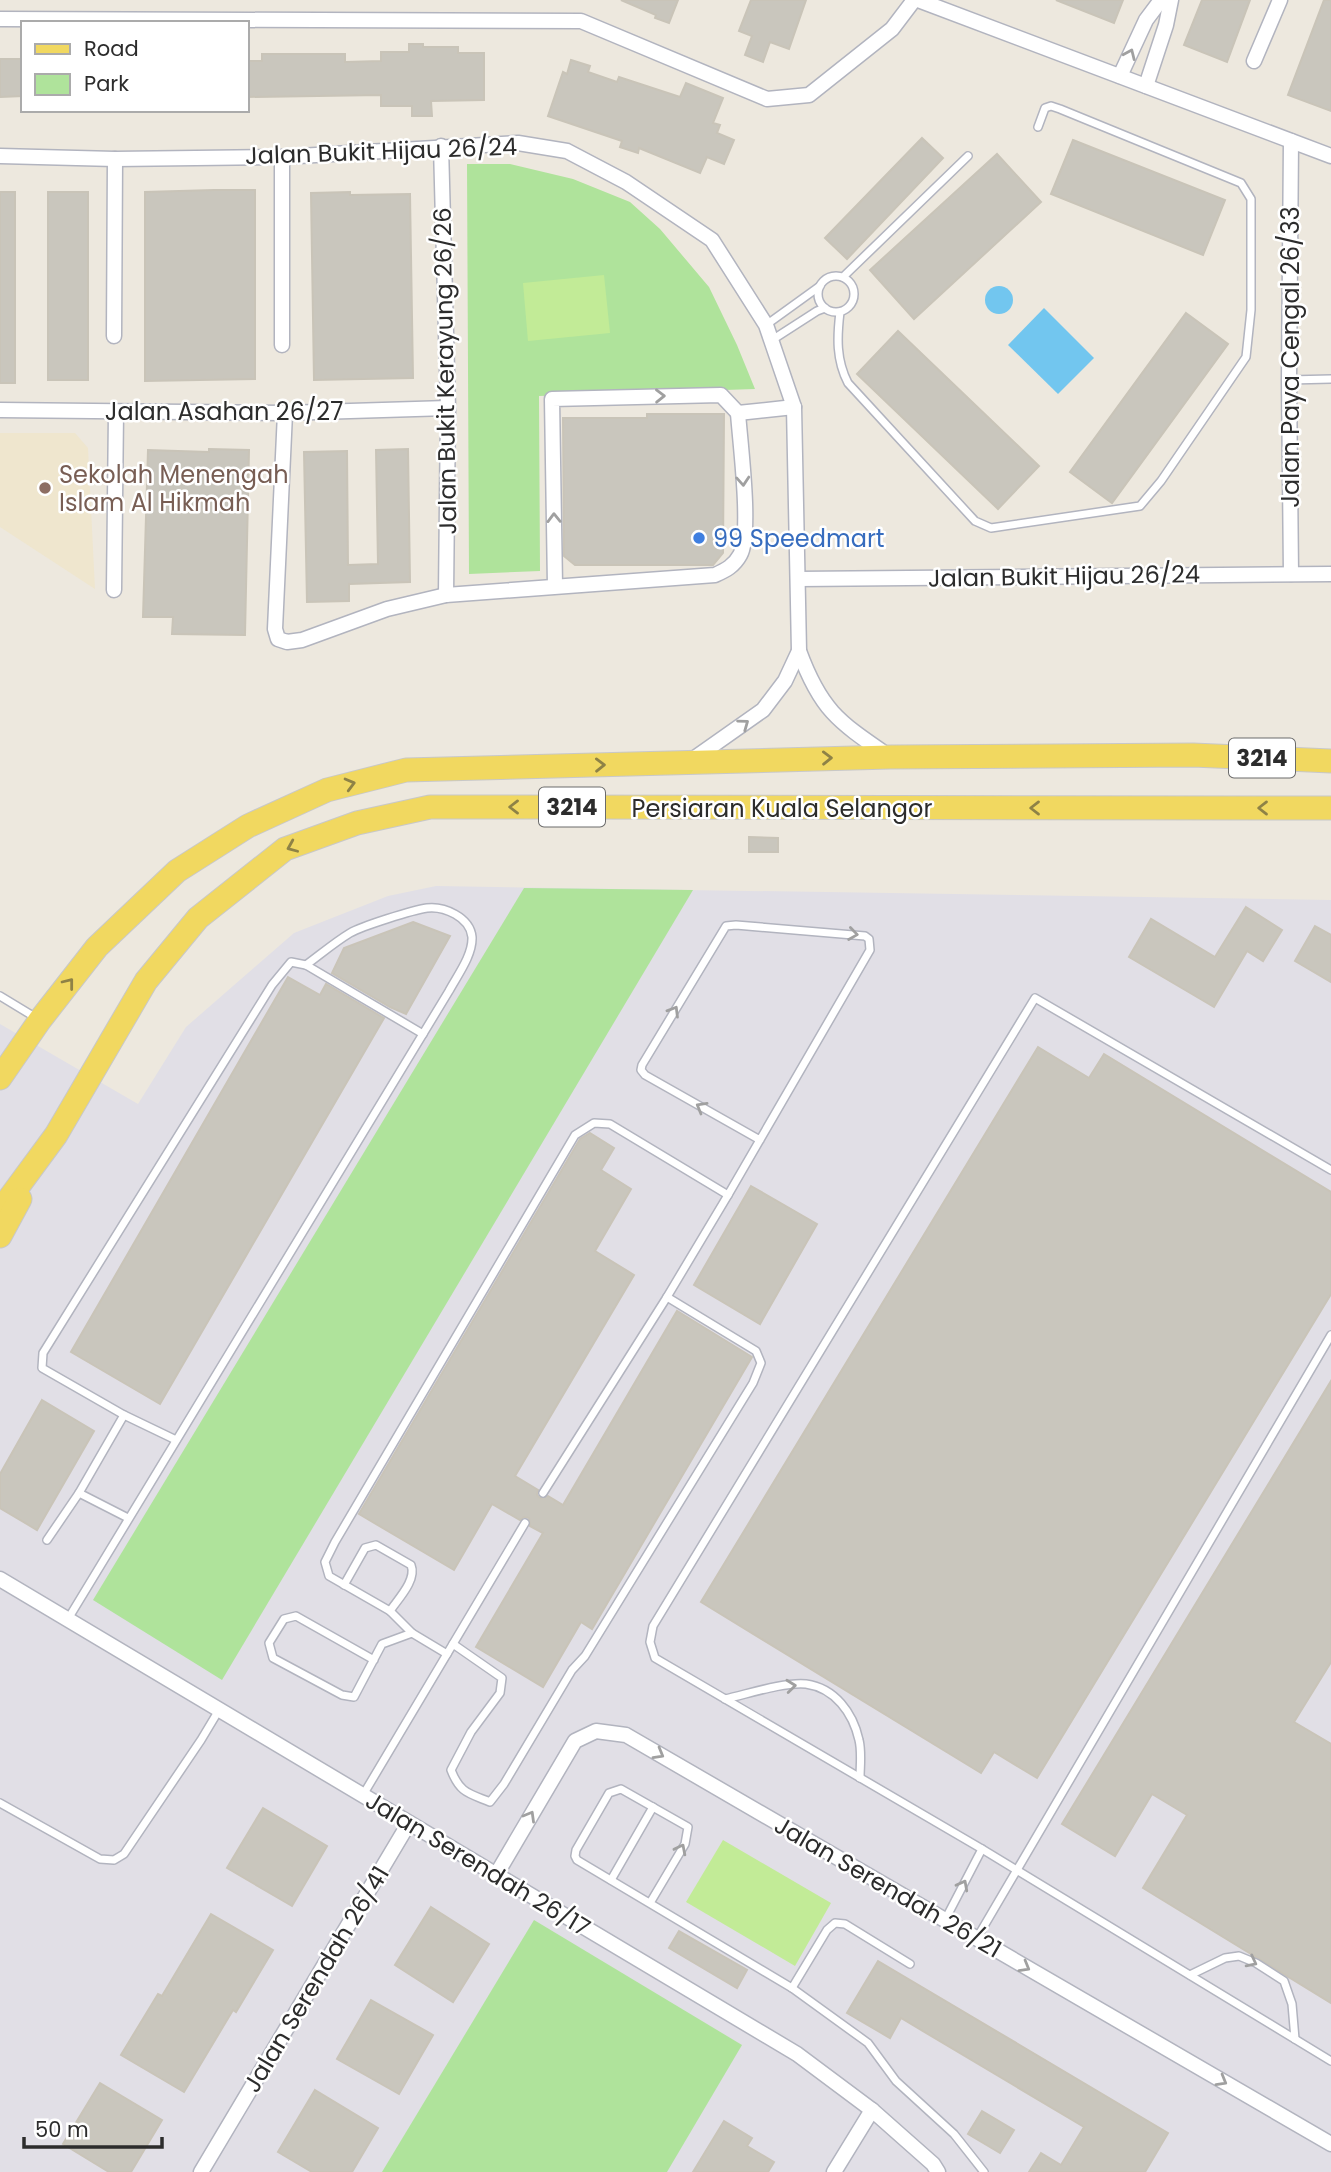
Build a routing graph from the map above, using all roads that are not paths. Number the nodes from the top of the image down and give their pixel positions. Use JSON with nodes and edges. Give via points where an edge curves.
{"nodes":[{"id":1,"x":916,"y":0,"type":"edge"},
{"id":2,"x":1161,"y":0,"type":"edge"},
{"id":3,"x":1171,"y":0,"type":"edge"},
{"id":4,"x":1280,"y":0,"type":"edge"},
{"id":5,"x":0,"y":19,"type":"edge"},
{"id":6,"x":1254,"y":61,"type":"dead end"},
{"id":7,"x":1120,"y":76,"type":"junction"},
{"id":8,"x":1146,"y":86,"type":"junction"},
{"id":9,"x":1038,"y":127,"type":"dead end"},
{"id":10,"x":1291,"y":141,"type":"junction"},
{"id":11,"x":441,"y":146,"type":"junction"},
{"id":12,"x":0,"y":156,"type":"edge"},
{"id":13,"x":968,"y":156,"type":"dead end"},
{"id":14,"x":1331,"y":156,"type":"edge"},
{"id":15,"x":282,"y":157,"type":"junction"},
{"id":16,"x":115,"y":159,"type":"junction"},
{"id":17,"x":843,"y":276,"type":"junction"},
{"id":18,"x":820,"y":286,"type":"junction"},
{"id":19,"x":825,"y":308,"type":"junction"},
{"id":20,"x":839,"y":312,"type":"junction"},
{"id":21,"x":765,"y":325,"type":"junction"},
{"id":22,"x":114,"y":336,"type":"dead end"},
{"id":23,"x":771,"y":341,"type":"junction"},
{"id":24,"x":282,"y":345,"type":"dead end"},
{"id":25,"x":1331,"y":379,"type":"edge"},
{"id":26,"x":1289,"y":380,"type":"junction"},
{"id":27,"x":794,"y":407,"type":"junction"},
{"id":28,"x":448,"y":408,"type":"junction"},
{"id":29,"x":0,"y":410,"type":"edge"},
{"id":30,"x":116,"y":412,"type":"junction"},
{"id":31,"x":285,"y":412,"type":"junction"},
{"id":32,"x":738,"y":413,"type":"junction"},
{"id":33,"x":1291,"y":574,"type":"junction"},
{"id":34,"x":1331,"y":574,"type":"edge"},
{"id":35,"x":798,"y":579,"type":"junction"},
{"id":36,"x":555,"y":586,"type":"junction"},
{"id":37,"x":114,"y":590,"type":"dead end"},
{"id":38,"x":446,"y":595,"type":"junction"},
{"id":39,"x":799,"y":651,"type":"junction"},
{"id":40,"x":890,"y":757,"type":"junction"},
{"id":41,"x":1331,"y":761,"type":"edge"},
{"id":42,"x":687,"y":762,"type":"junction"},
{"id":43,"x":1331,"y":808,"type":"edge"},
{"id":44,"x":306,"y":965,"type":"junction"},
{"id":45,"x":0,"y":996,"type":"edge"},
{"id":46,"x":40,"y":1020,"type":"junction"},
{"id":47,"x":423,"y":1034,"type":"junction"},
{"id":48,"x":0,"y":1078,"type":"edge"},
{"id":49,"x":56,"y":1135,"type":"junction"},
{"id":50,"x":760,"y":1140,"type":"junction"},
{"id":51,"x":1331,"y":1170,"type":"edge"},
{"id":52,"x":728,"y":1195,"type":"junction"},
{"id":53,"x":0,"y":1211,"type":"edge"},
{"id":54,"x":0,"y":1236,"type":"edge"},
{"id":55,"x":667,"y":1297,"type":"junction"},
{"id":56,"x":1331,"y":1335,"type":"edge"},
{"id":57,"x":124,"y":1415,"type":"junction"},
{"id":58,"x":176,"y":1440,"type":"junction"},
{"id":59,"x":79,"y":1493,"type":"junction"},
{"id":60,"x":543,"y":1493,"type":"dead end"},
{"id":61,"x":128,"y":1518,"type":"junction"},
{"id":62,"x":525,"y":1523,"type":"dead end"},
{"id":63,"x":47,"y":1540,"type":"dead end"},
{"id":64,"x":0,"y":1579,"type":"edge"},
{"id":65,"x":344,"y":1585,"type":"junction"},
{"id":66,"x":390,"y":1611,"type":"junction"},
{"id":67,"x":68,"y":1619,"type":"junction"},
{"id":68,"x":412,"y":1633,"type":"junction"},
{"id":69,"x":453,"y":1644,"type":"junction"},
{"id":70,"x":447,"y":1654,"type":"junction"},
{"id":71,"x":374,"y":1660,"type":"junction"},
{"id":72,"x":725,"y":1699,"type":"junction"},
{"id":73,"x":219,"y":1710,"type":"junction"},
{"id":74,"x":860,"y":1778,"type":"junction"},
{"id":75,"x":363,"y":1795,"type":"junction"},
{"id":76,"x":0,"y":1803,"type":"edge"},
{"id":77,"x":653,"y":1807,"type":"junction"},
{"id":78,"x":409,"y":1823,"type":"junction"},
{"id":79,"x":982,"y":1849,"type":"junction"},
{"id":80,"x":1016,"y":1869,"type":"junction"},
{"id":81,"x":496,"y":1875,"type":"junction"},
{"id":82,"x":611,"y":1880,"type":"junction"},
{"id":83,"x":650,"y":1903,"type":"junction"},
{"id":84,"x":944,"y":1920,"type":"junction"},
{"id":85,"x":976,"y":1939,"type":"junction"},
{"id":86,"x":910,"y":1964,"type":"dead end"},
{"id":87,"x":1190,"y":1975,"type":"junction"},
{"id":88,"x":792,"y":1988,"type":"junction"},
{"id":89,"x":1295,"y":2039,"type":"junction"},
{"id":90,"x":1331,"y":2061,"type":"edge"},
{"id":91,"x":872,"y":2110,"type":"junction"},
{"id":92,"x":1331,"y":2144,"type":"edge"},
{"id":93,"x":841,"y":2169,"type":"edge"},
{"id":94,"x":201,"y":2172,"type":"edge"},
{"id":95,"x":938,"y":2172,"type":"edge"},
{"id":96,"x":984,"y":2172,"type":"edge"}],
"edges":[{"from":1,"to":5,"type":"street","via":[[892,29],[809,95],[767,99],[581,21]]},
{"from":1,"to":7,"type":"street"},
{"from":7,"to":2,"type":"street","one_way":true,"via":[[1146,20]]},
{"from":3,"to":8,"type":"street"},
{"from":4,"to":6,"type":"street"},
{"from":7,"to":8,"type":"street"},
{"from":8,"to":10,"type":"street"},
{"from":9,"to":20,"type":"lane","via":[[1045,108],[1060,109],[1241,183],[1251,199],[1251,310],[1245,357],[1140,506],[991,528],[975,521],[848,383],[838,349]]},
{"from":10,"to":14,"type":"street"},
{"from":10,"to":26,"type":"street","name":"Jalan Paya Cengal 26/33"},
{"from":11,"to":15,"type":"street","name":"Jalan Bukit Hijau 26/24"},
{"from":11,"to":21,"type":"street","name":"Jalan Bukit Hijau 26/24","via":[[518,143],[566,151],[626,182],[712,240]]},
{"from":11,"to":28,"type":"street","name":"Jalan Bukit Kerayung 26/26"},
{"from":12,"to":16,"type":"street","name":"Jalan Bukit Hijau 26/24"},
{"from":13,"to":17,"type":"lane"},
{"from":15,"to":16,"type":"street","name":"Jalan Bukit Hijau 26/24"},
{"from":15,"to":24,"type":"street"},
{"from":16,"to":22,"type":"street"},
{"from":17,"to":18,"type":"lane","via":[[828,277]]},
{"from":17,"to":20,"type":"lane","via":[[855,296],[847,309]]},
{"from":18,"to":19,"type":"lane","via":[[820,302]]},
{"from":18,"to":21,"type":"lane"},
{"from":19,"to":20,"type":"lane"},
{"from":19,"to":23,"type":"lane"},
{"from":21,"to":23,"type":"street","name":"Jalan Bukit Hijau 26/24"},
{"from":23,"to":27,"type":"street","name":"Jalan Bukit Hijau 26/24"},
{"from":25,"to":26,"type":"lane"},
{"from":26,"to":33,"type":"street","name":"Jalan Paya Cengal 26/33"},
{"from":27,"to":32,"type":"street"},
{"from":27,"to":35,"type":"street","name":"Jalan Bukit Hijau 26/24"},
{"from":28,"to":31,"type":"street","name":"Jalan Asahan 26/27"},
{"from":28,"to":38,"type":"street","name":"Jalan Bukit Kerayung 26/26"},
{"from":29,"to":30,"type":"street","name":"Jalan Asahan 26/27"},
{"from":30,"to":31,"type":"street","name":"Jalan Asahan 26/27"},
{"from":30,"to":37,"type":"street"},
{"from":31,"to":38,"type":"street","via":[[278,639],[302,640],[387,609]]},
{"from":32,"to":36,"type":"street","one_way":true,"via":[[746,531],[742,553],[733,567],[715,575]]},
{"from":36,"to":32,"type":"street","one_way":true,"via":[[552,399],[721,395]]},
{"from":33,"to":34,"type":"street","name":"Jalan Bukit Hijau 26/24"},
{"from":33,"to":35,"type":"street","name":"Jalan Bukit Hijau 26/24"},
{"from":35,"to":39,"type":"street","name":"Jalan Bukit Hijau 26/24"},
{"from":36,"to":38,"type":"street"},
{"from":39,"to":40,"type":"street","via":[[823,703],[845,726]]},
{"from":42,"to":39,"type":"street","one_way":true,"via":[[763,710],[785,681]]},
{"from":40,"to":41,"type":"main road","name":"Persiaran Kuala Selangor","number":"3214","via":[[1193,755]]},
{"from":42,"to":40,"type":"main road","name":"Persiaran Kuala Selangor","number":"3214","one_way":true},
{"from":46,"to":42,"type":"main road","name":"Persiaran Kuala Selangor","number":"3214","one_way":true,"via":[[97,947],[177,871],[248,826],[327,790],[406,770]]},
{"from":43,"to":49,"type":"main road","name":"Persiaran Kuala Selangor","number":"3214","one_way":true,"via":[[429,807],[357,823],[285,849],[198,918],[146,981]]},
{"from":44,"to":47,"type":"lane"},
{"from":44,"to":47,"type":"lane","via":[[357,930],[427,908],[457,915],[470,928],[468,954]]},
{"from":44,"to":57,"type":"lane","via":[[291,962],[272,985],[43,1353],[42,1368]]},
{"from":45,"to":46,"type":"lane"},
{"from":46,"to":48,"type":"main road","name":"Persiaran Kuala Selangor","number":"3214"},
{"from":47,"to":58,"type":"lane"},
{"from":49,"to":53,"type":"main road","name":"Persiaran Kuala Selangor","number":"3214"},
{"from":49,"to":54,"type":"main road"},
{"from":50,"to":50,"type":"lane","one_way":true,"via":[[645,1075],[642,1066],[726,926],[865,936],[870,950]]},
{"from":50,"to":52,"type":"lane"},
{"from":51,"to":72,"type":"lane","via":[[1035,998],[653,1626],[654,1658]]},
{"from":52,"to":55,"type":"lane"},
{"from":52,"to":65,"type":"lane","via":[[610,1125],[594,1124],[575,1135],[335,1542],[325,1562],[330,1576]]},
{"from":55,"to":60,"type":"lane"},
{"from":55,"to":69,"type":"lane","via":[[756,1351],[761,1363],[585,1656],[490,1802],[457,1786],[451,1770],[471,1732],[500,1693],[502,1678]]},
{"from":56,"to":80,"type":"lane"},
{"from":57,"to":58,"type":"lane"},
{"from":57,"to":59,"type":"lane"},
{"from":58,"to":61,"type":"lane"},
{"from":59,"to":61,"type":"lane"},
{"from":59,"to":63,"type":"lane"},
{"from":61,"to":67,"type":"lane"},
{"from":62,"to":69,"type":"lane"},
{"from":64,"to":67,"type":"street","name":"Jalan Serendah 26/17"},
{"from":65,"to":66,"type":"lane"},
{"from":65,"to":66,"type":"lane","via":[[365,1548],[376,1545],[413,1570]]},
{"from":66,"to":68,"type":"lane"},
{"from":67,"to":73,"type":"street","name":"Jalan Serendah 26/17"},
{"from":68,"to":70,"type":"lane"},
{"from":68,"to":71,"type":"lane","via":[[382,1644]]},
{"from":69,"to":70,"type":"lane"},
{"from":70,"to":75,"type":"lane"},
{"from":71,"to":71,"type":"lane","via":[[354,1697],[273,1658],[269,1643],[284,1619],[296,1616]]},
{"from":72,"to":74,"type":"lane"},
{"from":72,"to":74,"type":"lane","one_way":true,"via":[[806,1684],[832,1694],[846,1707],[859,1740]]},
{"from":73,"to":75,"type":"street","name":"Jalan Serendah 26/17"},
{"from":73,"to":76,"type":"lane","via":[[124,1854],[114,1860],[100,1859]]},
{"from":74,"to":79,"type":"lane"},
{"from":75,"to":78,"type":"street","name":"Jalan Serendah 26/17"},
{"from":77,"to":82,"type":"lane"},
{"from":77,"to":82,"type":"lane","via":[[621,1789],[609,1793],[576,1850],[577,1860]]},
{"from":83,"to":77,"type":"lane","one_way":true,"via":[[688,1834],[688,1827]]},
{"from":78,"to":81,"type":"street","name":"Jalan Serendah 26/17"},
{"from":78,"to":94,"type":"street","name":"Jalan Serendah 26/41"},
{"from":79,"to":80,"type":"lane"},
{"from":84,"to":79,"type":"lane","one_way":true},
{"from":80,"to":85,"type":"lane"},
{"from":80,"to":87,"type":"lane"},
{"from":81,"to":84,"type":"street","name":"Jalan Serendah 26/21","one_way":true,"via":[[575,1741],[596,1731],[626,1735]]},
{"from":81,"to":91,"type":"street","name":"Jalan Serendah 26/17","via":[[797,2054]]},
{"from":82,"to":83,"type":"lane"},
{"from":83,"to":88,"type":"lane"},
{"from":84,"to":85,"type":"street","name":"Jalan Serendah 26/21"},
{"from":85,"to":92,"type":"street","name":"Jalan Serendah 26/21","one_way":true},
{"from":86,"to":88,"type":"lane","via":[[845,1924],[835,1923]]},
{"from":87,"to":89,"type":"lane"},
{"from":87,"to":89,"type":"lane","one_way":true,"via":[[1226,1958],[1239,1956],[1256,1963],[1284,1981],[1292,2004]]},
{"from":88,"to":96,"type":"lane","via":[[869,2043],[896,2081],[954,2134]]},
{"from":89,"to":90,"type":"lane"},
{"from":91,"to":93,"type":"street"},
{"from":91,"to":95,"type":"street","name":"Jalan Serendah 26/17"}]}
